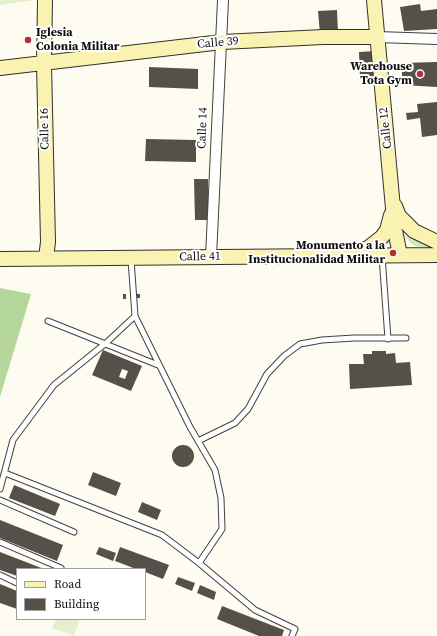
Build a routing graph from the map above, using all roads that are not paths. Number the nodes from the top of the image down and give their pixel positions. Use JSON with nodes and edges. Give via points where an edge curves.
{"nodes":[{"id":1,"x":45,"y":0,"type":"edge"},
{"id":2,"x":223,"y":0,"type":"edge"},
{"id":3,"x":374,"y":0,"type":"edge"},
{"id":4,"x":377,"y":37,"type":"junction"},
{"id":5,"x":437,"y":39,"type":"edge"},
{"id":6,"x":222,"y":42,"type":"junction"},
{"id":7,"x":44,"y":64,"type":"junction"},
{"id":8,"x":0,"y":68,"type":"edge"},
{"id":9,"x":394,"y":202,"type":"junction"},
{"id":10,"x":437,"y":242,"type":"edge"},
{"id":11,"x":342,"y":255,"type":"junction"},
{"id":12,"x":382,"y":255,"type":"junction"},
{"id":13,"x":400,"y":255,"type":"junction"},
{"id":14,"x":437,"y":255,"type":"edge"},
{"id":15,"x":211,"y":257,"type":"junction"},
{"id":16,"x":46,"y":258,"type":"junction"},
{"id":17,"x":131,"y":258,"type":"junction"},
{"id":18,"x":0,"y":259,"type":"edge"},
{"id":19,"x":135,"y":316,"type":"junction"},
{"id":20,"x":48,"y":321,"type":"dead end"},
{"id":21,"x":406,"y":338,"type":"dead end"},
{"id":22,"x":388,"y":339,"type":"junction"},
{"id":23,"x":106,"y":343,"type":"junction"},
{"id":24,"x":158,"y":365,"type":"junction"},
{"id":25,"x":198,"y":441,"type":"junction"},
{"id":26,"x":5,"y":473,"type":"junction"},
{"id":27,"x":0,"y":489,"type":"edge"},
{"id":28,"x":0,"y":500,"type":"edge"},
{"id":29,"x":74,"y":532,"type":"dead end"},
{"id":30,"x":0,"y":542,"type":"edge"},
{"id":31,"x":199,"y":563,"type":"junction"},
{"id":32,"x":61,"y":568,"type":"edge"},
{"id":33,"x":0,"y":575,"type":"edge"},
{"id":34,"x":16,"y":583,"type":"edge"},
{"id":35,"x":292,"y":636,"type":"edge"}],
"edges":[{"from":1,"to":7,"type":"main road","name":"Calle 16"},
{"from":2,"to":6,"type":"street","name":"Calle 14"},
{"from":3,"to":4,"type":"main road","name":"Calle 12"},
{"from":4,"to":5,"type":"street","name":"Calle 39"},
{"from":4,"to":6,"type":"main road","name":"Calle 39"},
{"from":4,"to":9,"type":"main road","name":"Calle 12"},
{"from":6,"to":7,"type":"main road","name":"Calle 39"},
{"from":6,"to":15,"type":"street","name":"Calle 14","via":[[219,55]]},
{"from":7,"to":8,"type":"main road","name":"Calle 39"},
{"from":7,"to":16,"type":"main road","name":"Calle 16","via":[[48,242]]},
{"from":9,"to":10,"type":"main road","via":[[399,216],[414,231]]},
{"from":9,"to":11,"type":"main road","via":[[386,230],[378,240],[360,252]]},
{"from":9,"to":13,"type":"main road","name":"Calle 12","via":[[395,230]]},
{"from":11,"to":12,"type":"main road","name":"Calle 41"},
{"from":11,"to":15,"type":"main road","name":"Calle 41"},
{"from":12,"to":13,"type":"main road","name":"Calle 41"},
{"from":12,"to":22,"type":"lane"},
{"from":13,"to":14,"type":"main road","name":"Calle 41"},
{"from":15,"to":17,"type":"main road","name":"Calle 41"},
{"from":16,"to":17,"type":"main road","name":"Calle 41"},
{"from":16,"to":18,"type":"main road","name":"Calle 41"},
{"from":17,"to":19,"type":"lane"},
{"from":19,"to":23,"type":"lane"},
{"from":19,"to":24,"type":"lane"},
{"from":20,"to":23,"type":"lane"},
{"from":21,"to":22,"type":"lane"},
{"from":22,"to":25,"type":"lane","via":[[346,338],[300,344],[267,374],[248,409],[234,423]]},
{"from":23,"to":24,"type":"lane"},
{"from":23,"to":26,"type":"lane","via":[[54,385],[13,440]]},
{"from":24,"to":25,"type":"lane"},
{"from":25,"to":31,"type":"lane","via":[[215,470],[221,498],[222,529]]},
{"from":26,"to":27,"type":"lane"},
{"from":26,"to":31,"type":"lane","via":[[162,535]]},
{"from":28,"to":29,"type":"lane"},
{"from":30,"to":32,"type":"lane"},
{"from":31,"to":35,"type":"lane","via":[[255,610],[295,629]]},
{"from":33,"to":34,"type":"lane"}]}
